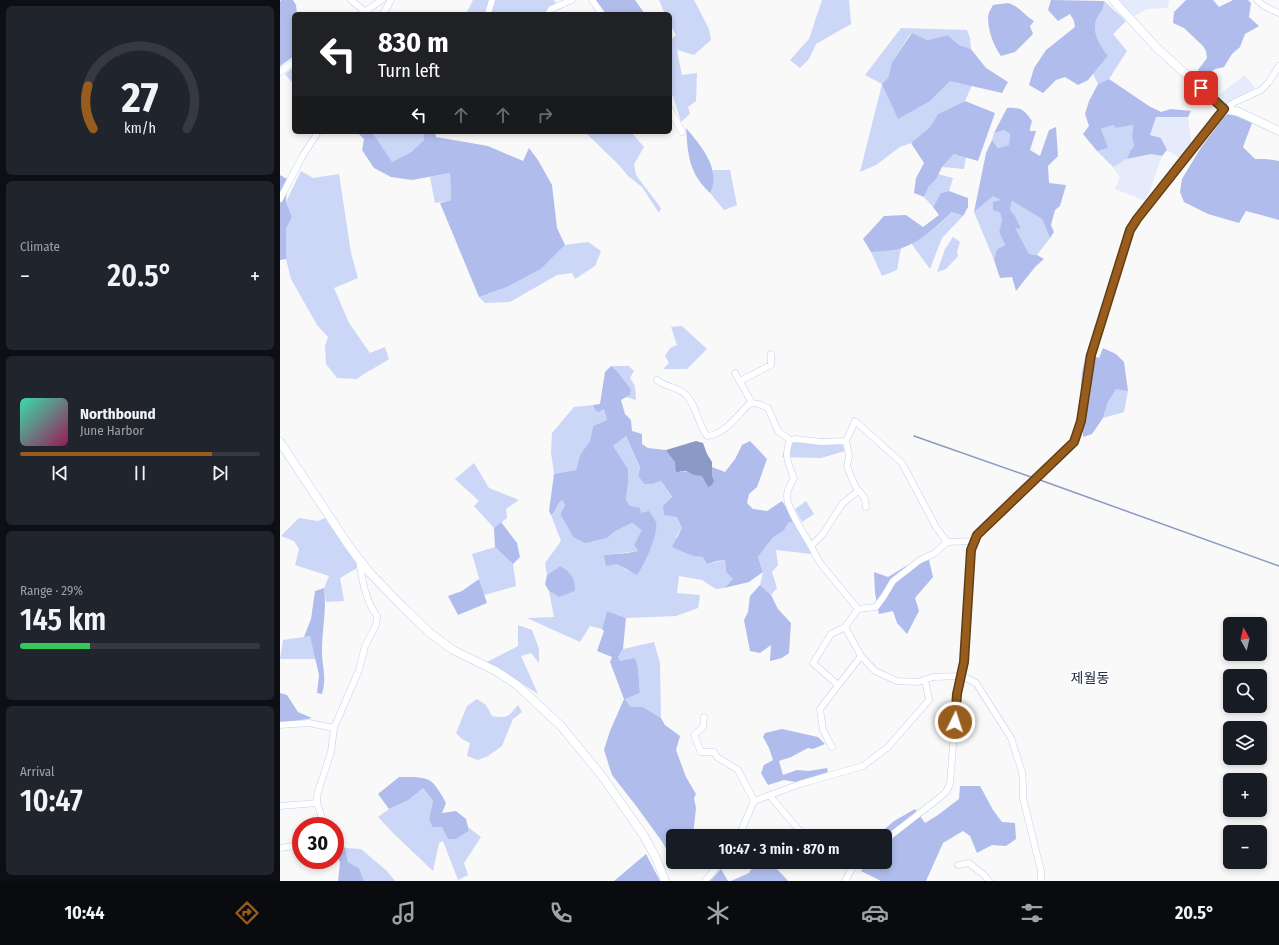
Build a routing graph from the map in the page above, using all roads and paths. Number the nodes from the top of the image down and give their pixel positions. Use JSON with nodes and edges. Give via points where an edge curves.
{"nodes":[{"id":1,"x":351,"y":0,"type":"edge"},
{"id":2,"x":382,"y":0,"type":"edge"},
{"id":3,"x":391,"y":0,"type":"edge"},
{"id":4,"x":492,"y":0,"type":"edge"},
{"id":5,"x":572,"y":0,"type":"edge"},
{"id":6,"x":592,"y":0,"type":"edge"},
{"id":7,"x":1113,"y":0,"type":"edge"},
{"id":8,"x":1257,"y":0,"type":"edge"},
{"id":9,"x":361,"y":12,"type":"edge"},
{"id":10,"x":364,"y":12,"type":"edge"},
{"id":11,"x":384,"y":12,"type":"edge"},
{"id":12,"x":489,"y":12,"type":"edge"},
{"id":13,"x":549,"y":12,"type":"edge"},
{"id":14,"x":601,"y":12,"type":"edge"},
{"id":15,"x":1279,"y":13,"type":"edge"},
{"id":16,"x":292,"y":63,"type":"edge"},
{"id":17,"x":1279,"y":66,"type":"edge"},
{"id":18,"x":280,"y":72,"type":"edge"},
{"id":19,"x":1224,"y":109,"type":"junction"},
{"id":20,"x":672,"y":114,"type":"edge"},
{"id":21,"x":1279,"y":131,"type":"edge"},
{"id":22,"x":682,"y":132,"type":"dead end"},
{"id":23,"x":317,"y":134,"type":"edge"},
{"id":24,"x":280,"y":199,"type":"edge"},
{"id":25,"x":771,"y":354,"type":"dead end"},
{"id":26,"x":735,"y":373,"type":"dead end"},
{"id":27,"x":657,"y":380,"type":"dead end"},
{"id":28,"x":740,"y":381,"type":"junction"},
{"id":29,"x":752,"y":403,"type":"junction"},
{"id":30,"x":790,"y":440,"type":"junction"},
{"id":31,"x":846,"y":441,"type":"junction"},
{"id":32,"x":280,"y":442,"type":"edge"},
{"id":33,"x":858,"y":491,"type":"junction"},
{"id":34,"x":866,"y":507,"type":"dead end"},
{"id":35,"x":974,"y":541,"type":"junction"},
{"id":36,"x":947,"y":542,"type":"junction"},
{"id":37,"x":811,"y":546,"type":"junction"},
{"id":38,"x":358,"y":557,"type":"junction"},
{"id":39,"x":858,"y":609,"type":"junction"},
{"id":40,"x":845,"y":627,"type":"junction"},
{"id":41,"x":861,"y":656,"type":"junction"},
{"id":42,"x":962,"y":676,"type":"junction"},
{"id":43,"x":925,"y":680,"type":"junction"},
{"id":44,"x":838,"y":685,"type":"junction"},
{"id":45,"x":704,"y":717,"type":"dead end"},
{"id":46,"x":280,"y":725,"type":"edge"},
{"id":47,"x":334,"y":728,"type":"junction"},
{"id":48,"x":832,"y":747,"type":"dead end"},
{"id":49,"x":770,"y":796,"type":"junction"},
{"id":50,"x":754,"y":801,"type":"junction"},
{"id":51,"x":317,"y":803,"type":"junction"},
{"id":52,"x":280,"y":806,"type":"edge"},
{"id":53,"x":322,"y":817,"type":"edge"},
{"id":54,"x":742,"y":829,"type":"edge"},
{"id":55,"x":798,"y":829,"type":"edge"},
{"id":56,"x":892,"y":835,"type":"edge"},
{"id":57,"x":292,"y":846,"type":"edge"},
{"id":58,"x":280,"y":848,"type":"edge"},
{"id":59,"x":958,"y":865,"type":"dead end"},
{"id":60,"x":715,"y":869,"type":"edge"},
{"id":61,"x":851,"y":869,"type":"edge"},
{"id":62,"x":665,"y":881,"type":"edge"},
{"id":63,"x":705,"y":881,"type":"edge"},
{"id":64,"x":845,"y":881,"type":"edge"},
{"id":65,"x":989,"y":881,"type":"edge"},
{"id":66,"x":1041,"y":881,"type":"edge"}],
"edges":[{"from":1,"to":9,"type":"street"},
{"from":2,"to":10,"type":"street"},
{"from":3,"to":11,"type":"street"},
{"from":4,"to":12,"type":"street"},
{"from":5,"to":13,"type":"street"},
{"from":6,"to":14,"type":"street"},
{"from":7,"to":19,"type":"street","via":[[1156,47]]},
{"from":8,"to":15,"type":"street"},
{"from":16,"to":18,"type":"street"},
{"from":17,"to":19,"type":"street","via":[[1261,90]]},
{"from":19,"to":21,"type":"street","via":[[1239,112]]},
{"from":19,"to":35,"type":"street","via":[[1130,230],[1091,355],[1081,421],[1074,442],[977,535]]},
{"from":20,"to":22,"type":"street"},
{"from":23,"to":24,"type":"street"},
{"from":25,"to":28,"type":"street","via":[[771,365]]},
{"from":26,"to":28,"type":"street"},
{"from":27,"to":29,"type":"street","via":[[684,392],[692,400],[702,430],[707,436],[721,432]]},
{"from":28,"to":29,"type":"street"},
{"from":29,"to":30,"type":"street","via":[[768,408],[778,431]]},
{"from":30,"to":31,"type":"street"},
{"from":30,"to":37,"type":"street","via":[[786,450],[788,465],[794,478],[787,496],[789,506]]},
{"from":31,"to":33,"type":"street","via":[[849,456],[846,466]]},
{"from":31,"to":36,"type":"street","via":[[855,421],[902,463],[936,527]]},
{"from":32,"to":38,"type":"street"},
{"from":33,"to":34,"type":"street","via":[[862,493]]},
{"from":33,"to":37,"type":"street","via":[[842,504],[823,534]]},
{"from":35,"to":36,"type":"street"},
{"from":35,"to":42,"type":"street","via":[[971,550]]},
{"from":36,"to":39,"type":"street","via":[[893,581],[876,606]]},
{"from":37,"to":39,"type":"street","via":[[820,563]]},
{"from":38,"to":47,"type":"street","via":[[370,608],[377,616],[376,626],[365,646],[359,670]]},
{"from":38,"to":62,"type":"street","via":[[369,572],[430,632],[453,650],[496,671],[517,685],[561,726],[602,776],[644,836]]},
{"from":39,"to":40,"type":"street"},
{"from":40,"to":41,"type":"street"},
{"from":40,"to":44,"type":"street","via":[[831,634],[813,663]]},
{"from":41,"to":43,"type":"street","via":[[875,671],[897,681]]},
{"from":41,"to":44,"type":"street"},
{"from":42,"to":43,"type":"street","via":[[933,677]]},
{"from":42,"to":56,"type":"street","via":[[957,694],[950,784],[946,792]]},
{"from":42,"to":66,"type":"street","via":[[976,683],[1011,738],[1022,772],[1022,798],[1041,871]]},
{"from":43,"to":49,"type":"street","via":[[929,700],[876,757],[863,766],[800,784]]},
{"from":44,"to":48,"type":"street","via":[[820,709],[823,730]]},
{"from":45,"to":50,"type":"street","via":[[703,727],[694,735],[701,752],[714,752],[717,757],[738,770]]},
{"from":46,"to":47,"type":"street","via":[[309,723]]},
{"from":47,"to":51,"type":"street"},
{"from":49,"to":50,"type":"street"},
{"from":49,"to":55,"type":"street"},
{"from":50,"to":54,"type":"street"},
{"from":51,"to":52,"type":"street"},
{"from":51,"to":53,"type":"street"},
{"from":57,"to":58,"type":"street"},
{"from":59,"to":65,"type":"street","via":[[970,863]]},
{"from":60,"to":63,"type":"street"},
{"from":61,"to":64,"type":"street"}]}
